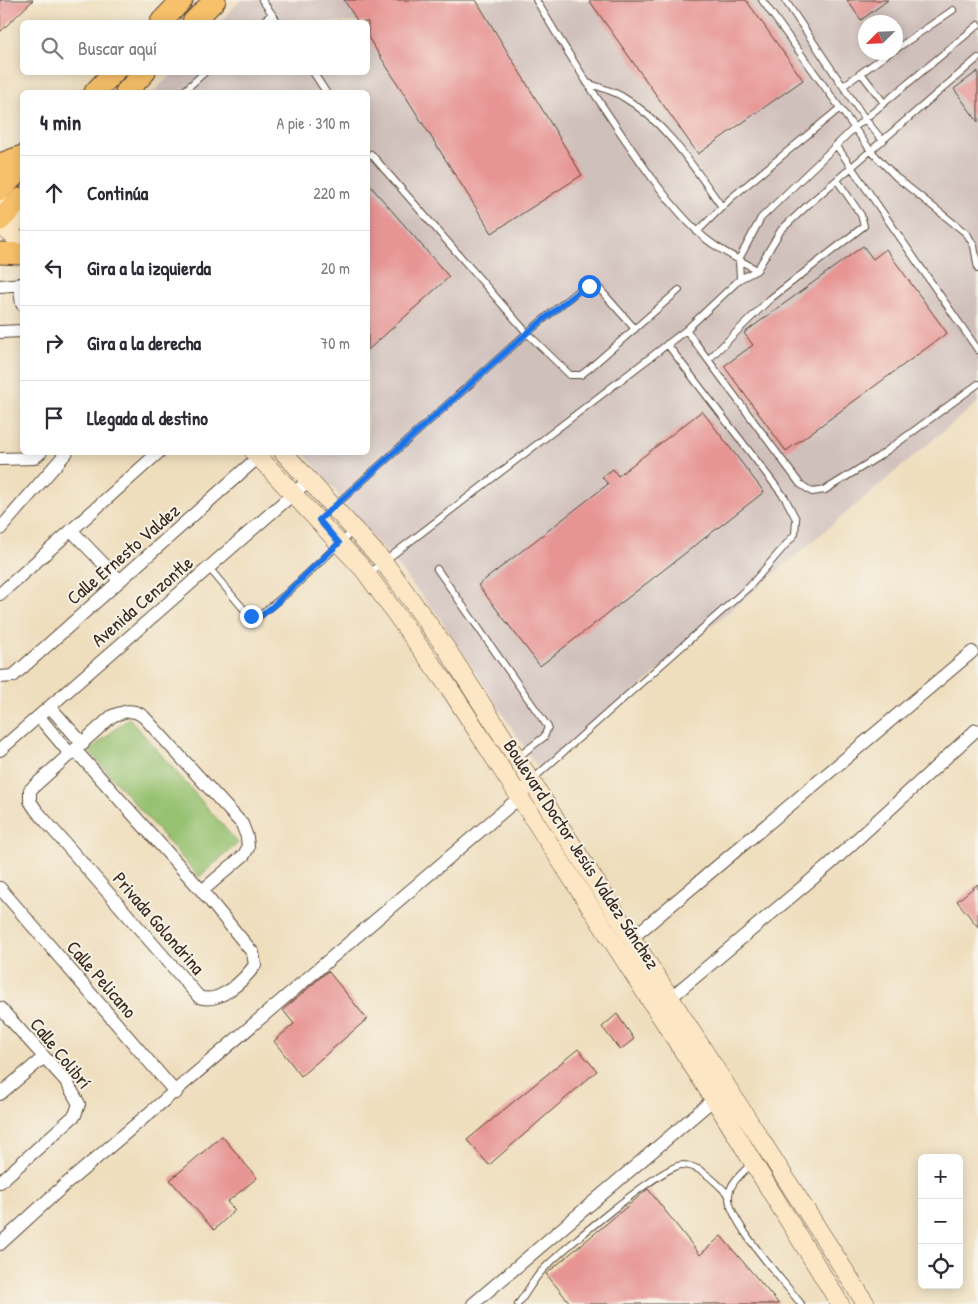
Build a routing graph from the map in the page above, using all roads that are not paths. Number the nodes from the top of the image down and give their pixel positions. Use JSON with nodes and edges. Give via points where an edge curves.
{"nodes":[{"id":1,"x":182,"y":0,"type":"edge"},
{"id":2,"x":215,"y":0,"type":"edge"},
{"id":3,"x":262,"y":0,"type":"edge"},
{"id":4,"x":536,"y":0,"type":"edge"},
{"id":5,"x":762,"y":0,"type":"edge"},
{"id":6,"x":785,"y":0,"type":"edge"},
{"id":7,"x":953,"y":10,"type":"dead end"},
{"id":8,"x":272,"y":14,"type":"junction"},
{"id":9,"x":163,"y":20,"type":"edge"},
{"id":10,"x":195,"y":20,"type":"edge"},
{"id":11,"x":264,"y":20,"type":"edge"},
{"id":12,"x":276,"y":20,"type":"edge"},
{"id":13,"x":978,"y":25,"type":"edge"},
{"id":14,"x":903,"y":44,"type":"edge"},
{"id":15,"x":978,"y":58,"type":"edge"},
{"id":16,"x":879,"y":60,"type":"edge"},
{"id":17,"x":861,"y":73,"type":"junction"},
{"id":18,"x":111,"y":75,"type":"edge"},
{"id":19,"x":142,"y":75,"type":"edge"},
{"id":20,"x":202,"y":75,"type":"edge"},
{"id":21,"x":314,"y":75,"type":"edge"},
{"id":22,"x":587,"y":83,"type":"junction"},
{"id":23,"x":843,"y":86,"type":"junction"},
{"id":24,"x":97,"y":90,"type":"edge"},
{"id":25,"x":128,"y":90,"type":"edge"},
{"id":26,"x":184,"y":90,"type":"edge"},
{"id":27,"x":325,"y":90,"type":"edge"},
{"id":28,"x":884,"y":103,"type":"junction"},
{"id":29,"x":840,"y":108,"type":"junction"},
{"id":30,"x":865,"y":119,"type":"junction"},
{"id":31,"x":854,"y":128,"type":"junction"},
{"id":32,"x":884,"y":141,"type":"junction"},
{"id":33,"x":836,"y":145,"type":"junction"},
{"id":34,"x":871,"y":151,"type":"junction"},
{"id":35,"x":371,"y":154,"type":"dead end"},
{"id":36,"x":20,"y":157,"type":"edge"},
{"id":37,"x":0,"y":164,"type":"edge"},
{"id":38,"x":852,"y":167,"type":"junction"},
{"id":39,"x":20,"y":170,"type":"edge"},
{"id":40,"x":837,"y":180,"type":"junction"},
{"id":41,"x":0,"y":190,"type":"edge"},
{"id":42,"x":722,"y":207,"type":"junction"},
{"id":43,"x":9,"y":213,"type":"edge"},
{"id":44,"x":697,"y":232,"type":"junction"},
{"id":45,"x":20,"y":239,"type":"edge"},
{"id":46,"x":0,"y":253,"type":"edge"},
{"id":47,"x":20,"y":254,"type":"edge"},
{"id":48,"x":739,"y":259,"type":"junction"},
{"id":49,"x":978,"y":269,"type":"edge"},
{"id":50,"x":757,"y":270,"type":"junction"},
{"id":51,"x":740,"y":279,"type":"junction"},
{"id":52,"x":20,"y":284,"type":"edge"},
{"id":53,"x":0,"y":286,"type":"edge"},
{"id":54,"x":679,"y":290,"type":"dead end"},
{"id":55,"x":635,"y":328,"type":"junction"},
{"id":56,"x":686,"y":330,"type":"junction"},
{"id":57,"x":20,"y":331,"type":"edge"},
{"id":58,"x":0,"y":332,"type":"edge"},
{"id":59,"x":527,"y":333,"type":"junction"},
{"id":60,"x":667,"y":344,"type":"junction"},
{"id":61,"x":978,"y":350,"type":"edge"},
{"id":62,"x":708,"y":360,"type":"junction"},
{"id":63,"x":978,"y":384,"type":"edge"},
{"id":64,"x":38,"y":455,"type":"edge"},
{"id":65,"x":64,"y":455,"type":"edge"},
{"id":66,"x":156,"y":455,"type":"edge"},
{"id":67,"x":258,"y":455,"type":"edge"},
{"id":68,"x":260,"y":455,"type":"edge"},
{"id":69,"x":287,"y":455,"type":"edge"},
{"id":70,"x":0,"y":459,"type":"edge"},
{"id":71,"x":309,"y":480,"type":"junction"},
{"id":72,"x":294,"y":494,"type":"junction"},
{"id":73,"x":334,"y":506,"type":"junction"},
{"id":74,"x":319,"y":520,"type":"junction"},
{"id":75,"x":355,"y":529,"type":"junction"},
{"id":76,"x":0,"y":530,"type":"edge"},
{"id":77,"x":71,"y":530,"type":"junction"},
{"id":78,"x":339,"y":543,"type":"junction"},
{"id":79,"x":383,"y":561,"type":"junction"},
{"id":80,"x":209,"y":568,"type":"junction"},
{"id":81,"x":437,"y":569,"type":"dead end"},
{"id":82,"x":367,"y":574,"type":"junction"},
{"id":83,"x":120,"y":581,"type":"junction"},
{"id":84,"x":2,"y":588,"type":"edge"},
{"id":85,"x":972,"y":652,"type":"dead end"},
{"id":86,"x":1,"y":678,"type":"edge"},
{"id":87,"x":50,"y":707,"type":"junction"},
{"id":88,"x":39,"y":716,"type":"junction"},
{"id":89,"x":976,"y":730,"type":"dead end"},
{"id":90,"x":0,"y":750,"type":"edge"},
{"id":91,"x":77,"y":750,"type":"junction"},
{"id":92,"x":517,"y":757,"type":"junction"},
{"id":93,"x":532,"y":780,"type":"junction"},
{"id":94,"x":520,"y":797,"type":"junction"},
{"id":95,"x":0,"y":888,"type":"edge"},
{"id":96,"x":202,"y":891,"type":"junction"},
{"id":97,"x":631,"y":939,"type":"junction"},
{"id":98,"x":669,"y":999,"type":"junction"},
{"id":99,"x":0,"y":1008,"type":"edge"},
{"id":100,"x":43,"y":1058,"type":"junction"},
{"id":101,"x":176,"y":1093,"type":"junction"},
{"id":102,"x":0,"y":1094,"type":"edge"},
{"id":103,"x":714,"y":1099,"type":"junction"},
{"id":104,"x":754,"y":1162,"type":"junction"},
{"id":105,"x":0,"y":1182,"type":"edge"},
{"id":106,"x":729,"y":1194,"type":"junction"},
{"id":107,"x":0,"y":1244,"type":"edge"},
{"id":108,"x":473,"y":1304,"type":"edge"},
{"id":109,"x":518,"y":1304,"type":"edge"},
{"id":110,"x":801,"y":1304,"type":"edge"},
{"id":111,"x":840,"y":1304,"type":"edge"},
{"id":112,"x":866,"y":1304,"type":"edge"}],
"edges":[{"from":1,"to":9,"type":"highway"},
{"from":2,"to":10,"type":"highway"},
{"from":3,"to":8,"type":"lane"},
{"from":4,"to":22,"type":"lane"},
{"from":5,"to":29,"type":"lane"},
{"from":6,"to":23,"type":"lane"},
{"from":7,"to":14,"type":"lane"},
{"from":8,"to":11,"type":"lane"},
{"from":8,"to":12,"type":"lane"},
{"from":13,"to":28,"type":"lane"},
{"from":15,"to":32,"type":"lane"},
{"from":16,"to":17,"type":"lane"},
{"from":17,"to":23,"type":"lane"},
{"from":17,"to":28,"type":"lane"},
{"from":18,"to":24,"type":"highway"},
{"from":19,"to":25,"type":"highway"},
{"from":20,"to":26,"type":"lane"},
{"from":21,"to":27,"type":"lane"},
{"from":22,"to":42,"type":"lane","via":[[622,96],[652,119],[675,142]]},
{"from":22,"to":44,"type":"lane","via":[[642,164]]},
{"from":23,"to":30,"type":"lane"},
{"from":28,"to":30,"type":"lane"},
{"from":29,"to":31,"type":"lane"},
{"from":29,"to":42,"type":"lane"},
{"from":30,"to":31,"type":"lane"},
{"from":30,"to":32,"type":"lane"},
{"from":31,"to":33,"type":"lane"},
{"from":31,"to":34,"type":"lane"},
{"from":32,"to":34,"type":"lane"},
{"from":33,"to":38,"type":"lane"},
{"from":33,"to":48,"type":"lane","via":[[761,218]]},
{"from":34,"to":38,"type":"lane"},
{"from":34,"to":49,"type":"lane","via":[[902,182],[967,234],[974,246]]},
{"from":35,"to":59,"type":"lane"},
{"from":36,"to":37,"type":"highway"},
{"from":38,"to":40,"type":"lane"},
{"from":38,"to":61,"type":"lane"},
{"from":39,"to":41,"type":"highway"},
{"from":40,"to":50,"type":"lane","via":[[781,230]]},
{"from":40,"to":62,"type":"lane","via":[[861,215],[864,226],[770,299]]},
{"from":42,"to":44,"type":"lane"},
{"from":43,"to":45,"type":"main road"},
{"from":44,"to":48,"type":"lane"},
{"from":46,"to":47,"type":"highway"},
{"from":48,"to":50,"type":"lane"},
{"from":48,"to":51,"type":"lane"},
{"from":50,"to":51,"type":"lane"},
{"from":51,"to":56,"type":"lane"},
{"from":52,"to":53,"type":"street"},
{"from":54,"to":55,"type":"lane"},
{"from":55,"to":59,"type":"lane","via":[[604,292],[592,286],[580,290]]},
{"from":55,"to":59,"type":"lane","via":[[575,377],[552,360]]},
{"from":56,"to":60,"type":"lane"},
{"from":56,"to":62,"type":"lane"},
{"from":57,"to":58,"type":"street"},
{"from":59,"to":73,"type":"lane"},
{"from":60,"to":79,"type":"lane"},
{"from":60,"to":93,"type":"lane","via":[[785,498],[796,519],[795,534],[750,586]]},
{"from":62,"to":63,"type":"lane","via":[[800,484],[812,492],[825,490],[852,474]]},
{"from":64,"to":70,"type":"street","via":[[34,458]]},
{"from":65,"to":76,"type":"street"},
{"from":66,"to":77,"type":"street"},
{"from":67,"to":83,"type":"street","name":"Calle Ernesto Valdez"},
{"from":68,"to":72,"type":"main road","name":"Boulevard Doctor Jesús Valdez Sánchez"},
{"from":69,"to":71,"type":"main road","name":"Boulevard Doctor Jesús Valdez Sánchez"},
{"from":71,"to":72,"type":"street","name":"Avenida Cenzontle"},
{"from":71,"to":73,"type":"main road","name":"Boulevard Doctor Jesús Valdez Sánchez"},
{"from":72,"to":74,"type":"main road","name":"Boulevard Doctor Jesús Valdez Sánchez"},
{"from":72,"to":80,"type":"street","name":"Avenida Cenzontle"},
{"from":73,"to":74,"type":"lane"},
{"from":73,"to":75,"type":"main road","name":"Boulevard Doctor Jesús Valdez Sánchez"},
{"from":74,"to":78,"type":"main road","name":"Boulevard Doctor Jesús Valdez Sánchez"},
{"from":75,"to":78,"type":"lane"},
{"from":75,"to":79,"type":"main road","name":"Boulevard Doctor Jesús Valdez Sánchez"},
{"from":77,"to":83,"type":"street"},
{"from":77,"to":84,"type":"street"},
{"from":78,"to":80,"type":"lane","via":[[259,616],[247,613]]},
{"from":78,"to":82,"type":"main road","name":"Boulevard Doctor Jesús Valdez Sánchez"},
{"from":79,"to":82,"type":"lane"},
{"from":79,"to":92,"type":"main road","name":"Boulevard Doctor Jesús Valdez Sánchez","via":[[448,651]]},
{"from":80,"to":87,"type":"street","name":"Avenida Cenzontle"},
{"from":81,"to":92,"type":"lane","via":[[546,723],[547,734]]},
{"from":82,"to":94,"type":"main road","name":"Boulevard Doctor Jesús Valdez Sánchez","via":[[450,689]]},
{"from":83,"to":86,"type":"street","name":"Calle Ernesto Valdez","via":[[14,676]]},
{"from":85,"to":97,"type":"street"},
{"from":87,"to":88,"type":"street","name":"Avenida Cenzontle"},
{"from":87,"to":91,"type":"street","name":"Privada Golondrina"},
{"from":88,"to":90,"type":"street","name":"Avenida Cenzontle"},
{"from":88,"to":91,"type":"street","name":"Privada Golondrina"},
{"from":89,"to":98,"type":"street","via":[[829,866]]},
{"from":91,"to":96,"type":"street","name":"Privada Golondrina"},
{"from":91,"to":96,"type":"street","name":"Privada Golondrina","via":[[112,716],[128,710],[136,712],[242,824],[248,837],[248,848]]},
{"from":91,"to":96,"type":"street","name":"Privada Golondrina","via":[[30,790],[31,805],[199,997],[212,999],[228,991],[255,962],[247,945]]},
{"from":92,"to":93,"type":"main road","name":"Boulevard Doctor Jesús Valdez Sánchez"},
{"from":93,"to":94,"type":"street"},
{"from":93,"to":97,"type":"main road","name":"Boulevard Doctor Jesús Valdez Sánchez"},
{"from":94,"to":101,"type":"street"},
{"from":94,"to":103,"type":"main road","name":"Boulevard Doctor Jesús Valdez Sánchez"},
{"from":95,"to":101,"type":"street","name":"Calle Pelicano"},
{"from":97,"to":98,"type":"main road","name":"Boulevard Doctor Jesús Valdez Sánchez"},
{"from":98,"to":112,"type":"main road","name":"Boulevard Doctor Jesús Valdez Sánchez"},
{"from":99,"to":100,"type":"street","name":"Calle Colibrí"},
{"from":100,"to":102,"type":"street"},
{"from":100,"to":105,"type":"street","name":"Calle Colibrí","via":[[73,1090],[79,1107]]},
{"from":101,"to":107,"type":"street"},
{"from":103,"to":104,"type":"main road","name":"Boulevard Doctor Jesús Valdez Sánchez"},
{"from":103,"to":108,"type":"street"},
{"from":104,"to":106,"type":"lane","via":[[733,1183]]},
{"from":104,"to":111,"type":"main road","name":"Boulevard Doctor Jesús Valdez Sánchez"},
{"from":106,"to":109,"type":"lane","via":[[712,1178],[691,1166],[673,1167],[556,1257],[539,1274]]},
{"from":106,"to":110,"type":"lane","via":[[734,1217]]}]}
